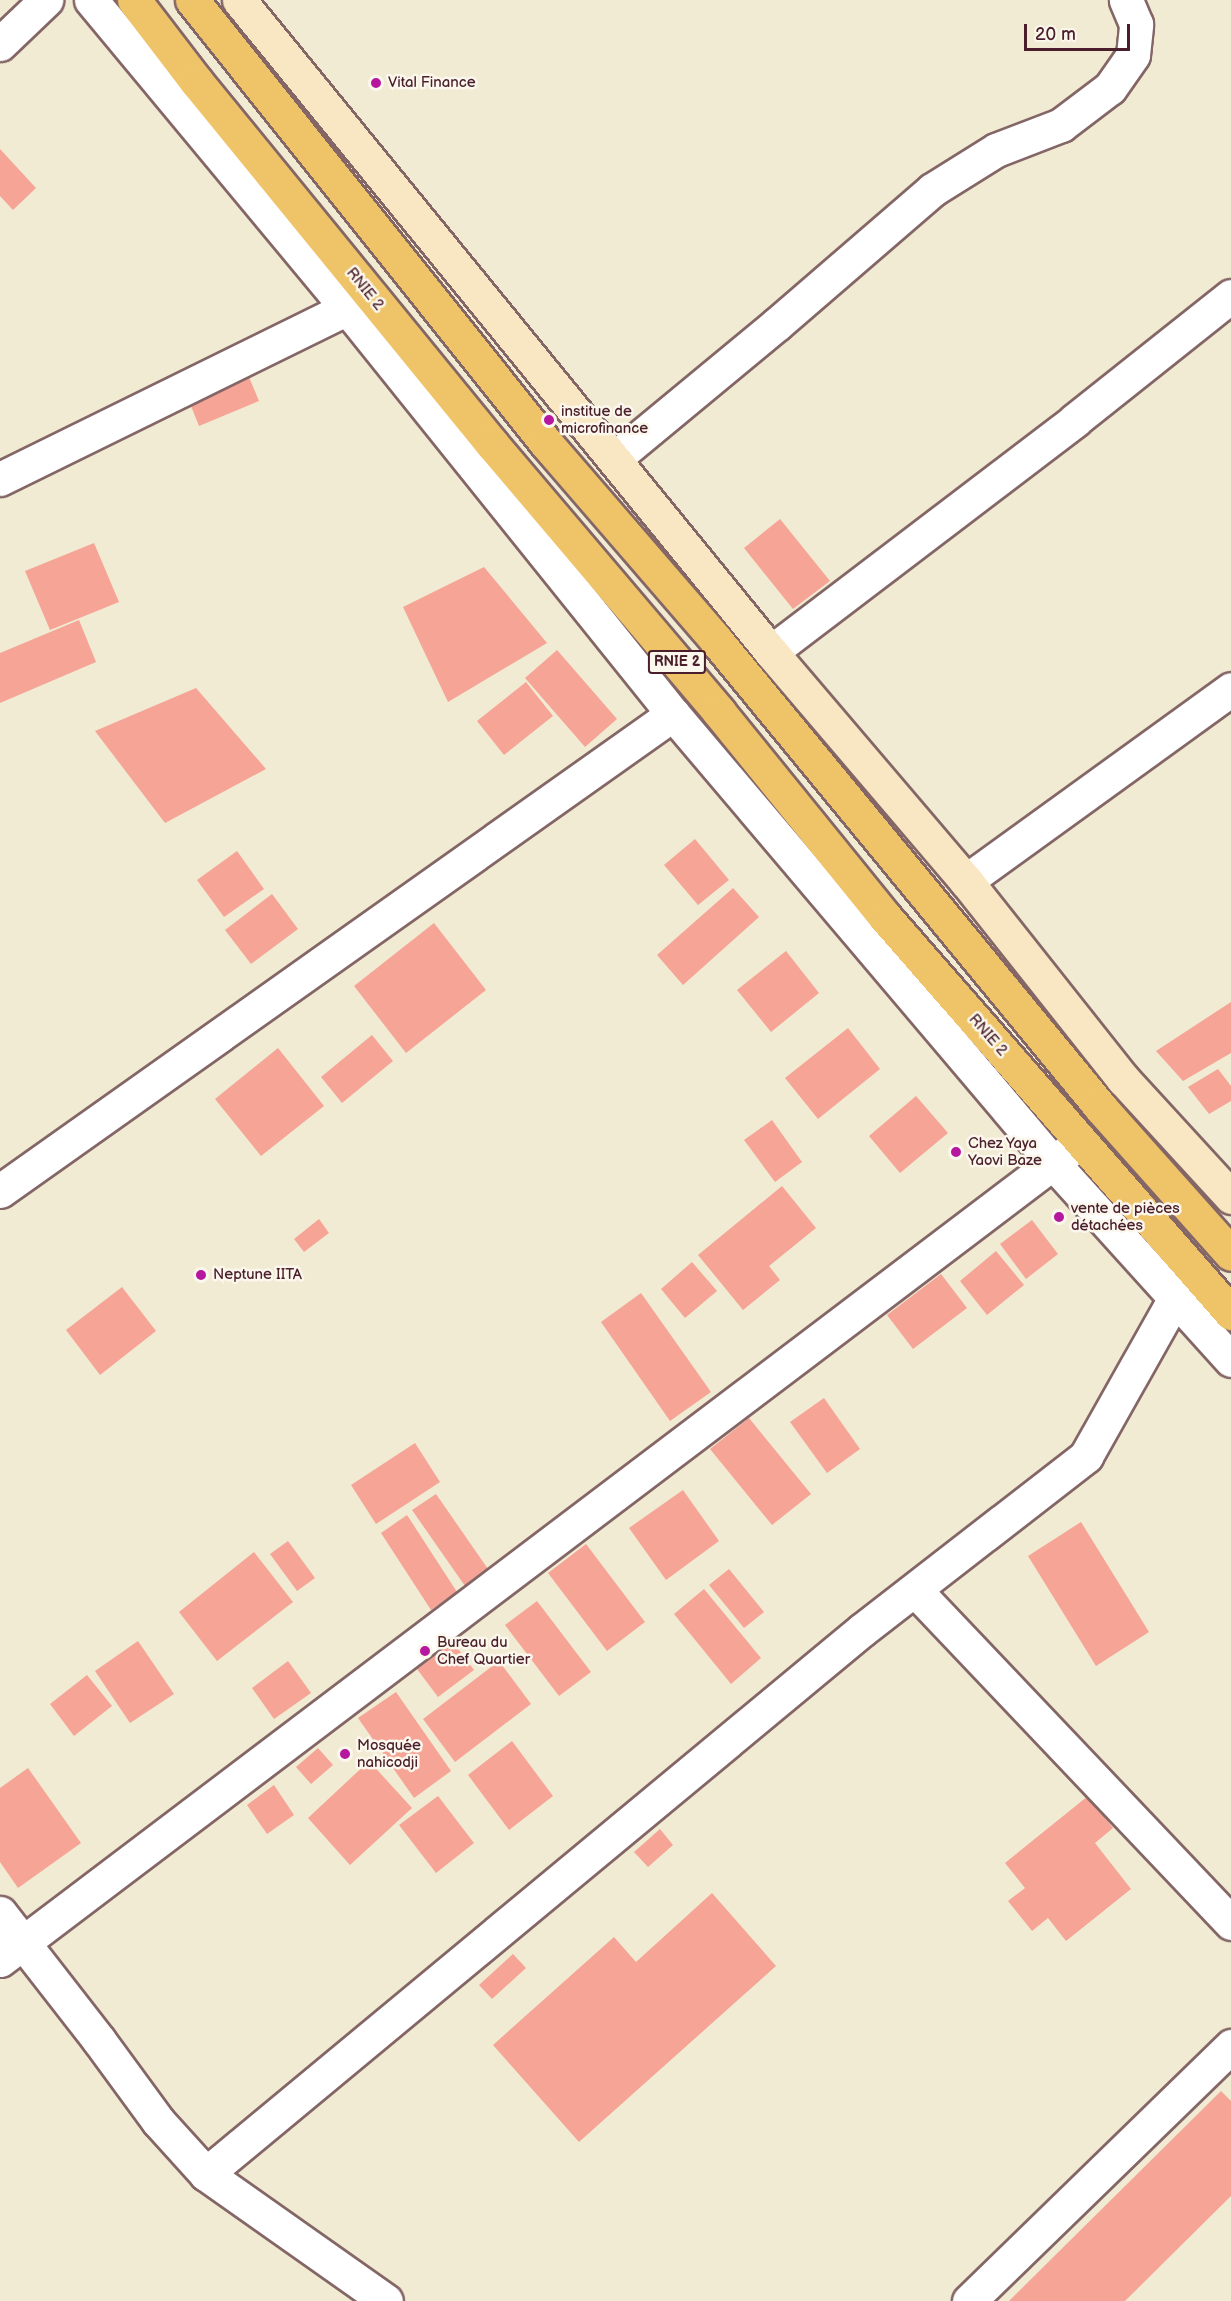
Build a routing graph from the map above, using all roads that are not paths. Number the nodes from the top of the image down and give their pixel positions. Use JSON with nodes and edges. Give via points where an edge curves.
{"nodes":[{"id":1,"x":46,"y":0,"type":"edge"},
{"id":2,"x":91,"y":0,"type":"edge"},
{"id":3,"x":134,"y":0,"type":"edge"},
{"id":4,"x":192,"y":0,"type":"edge"},
{"id":5,"x":238,"y":0,"type":"edge"},
{"id":6,"x":1126,"y":0,"type":"edge"},
{"id":7,"x":0,"y":44,"type":"edge"},
{"id":8,"x":1231,"y":296,"type":"edge"},
{"id":9,"x":347,"y":308,"type":"junction"},
{"id":10,"x":615,"y":458,"type":"junction"},
{"id":11,"x":0,"y":479,"type":"edge"},
{"id":12,"x":771,"y":652,"type":"junction"},
{"id":13,"x":1231,"y":689,"type":"edge"},
{"id":14,"x":673,"y":714,"type":"junction"},
{"id":15,"x":966,"y":881,"type":"junction"},
{"id":16,"x":1080,"y":1141,"type":"junction"},
{"id":17,"x":1054,"y":1164,"type":"junction"},
{"id":18,"x":0,"y":1191,"type":"edge"},
{"id":19,"x":1231,"y":1197,"type":"edge"},
{"id":20,"x":1231,"y":1254,"type":"edge"},
{"id":21,"x":1175,"y":1298,"type":"junction"},
{"id":22,"x":1231,"y":1313,"type":"edge"},
{"id":23,"x":1231,"y":1360,"type":"edge"},
{"id":24,"x":915,"y":1590,"type":"junction"},
{"id":25,"x":0,"y":1913,"type":"edge"},
{"id":26,"x":1231,"y":1923,"type":"edge"},
{"id":27,"x":11,"y":1952,"type":"edge"},
{"id":28,"x":1231,"y":2046,"type":"edge"},
{"id":29,"x":206,"y":2174,"type":"junction"},
{"id":30,"x":386,"y":2301,"type":"edge"},
{"id":31,"x":969,"y":2301,"type":"edge"}],
"edges":[{"from":1,"to":7,"type":"street"},
{"from":2,"to":9,"type":"street"},
{"from":3,"to":16,"type":"highway","name":"RNIE 2","number":"RNIE 2","via":[[484,435],[719,712],[885,917]]},
{"from":4,"to":20,"type":"highway","name":"RNIE 2","number":"RNIE 2","via":[[546,443],[715,639],[1101,1108]]},
{"from":5,"to":10,"type":"street"},
{"from":6,"to":10,"type":"street","via":[[1136,24],[1133,55],[1110,88],[1061,125],[996,150],[932,190]]},
{"from":8,"to":12,"type":"street"},
{"from":9,"to":11,"type":"street"},
{"from":9,"to":14,"type":"street"},
{"from":10,"to":12,"type":"street"},
{"from":12,"to":15,"type":"street"},
{"from":13,"to":15,"type":"street"},
{"from":14,"to":17,"type":"street"},
{"from":14,"to":18,"type":"street"},
{"from":15,"to":19,"type":"street","via":[[1123,1079]]},
{"from":16,"to":17,"type":"street"},
{"from":16,"to":22,"type":"highway","name":"RNIE 2","number":"RNIE 2"},
{"from":17,"to":21,"type":"street"},
{"from":17,"to":27,"type":"street"},
{"from":21,"to":23,"type":"street"},
{"from":21,"to":24,"type":"street","via":[[1086,1456]]},
{"from":24,"to":26,"type":"street"},
{"from":24,"to":29,"type":"street"},
{"from":25,"to":27,"type":"street"},
{"from":27,"to":29,"type":"street","via":[[98,2039],[158,2121]]},
{"from":28,"to":31,"type":"street"},
{"from":29,"to":30,"type":"street"}]}
